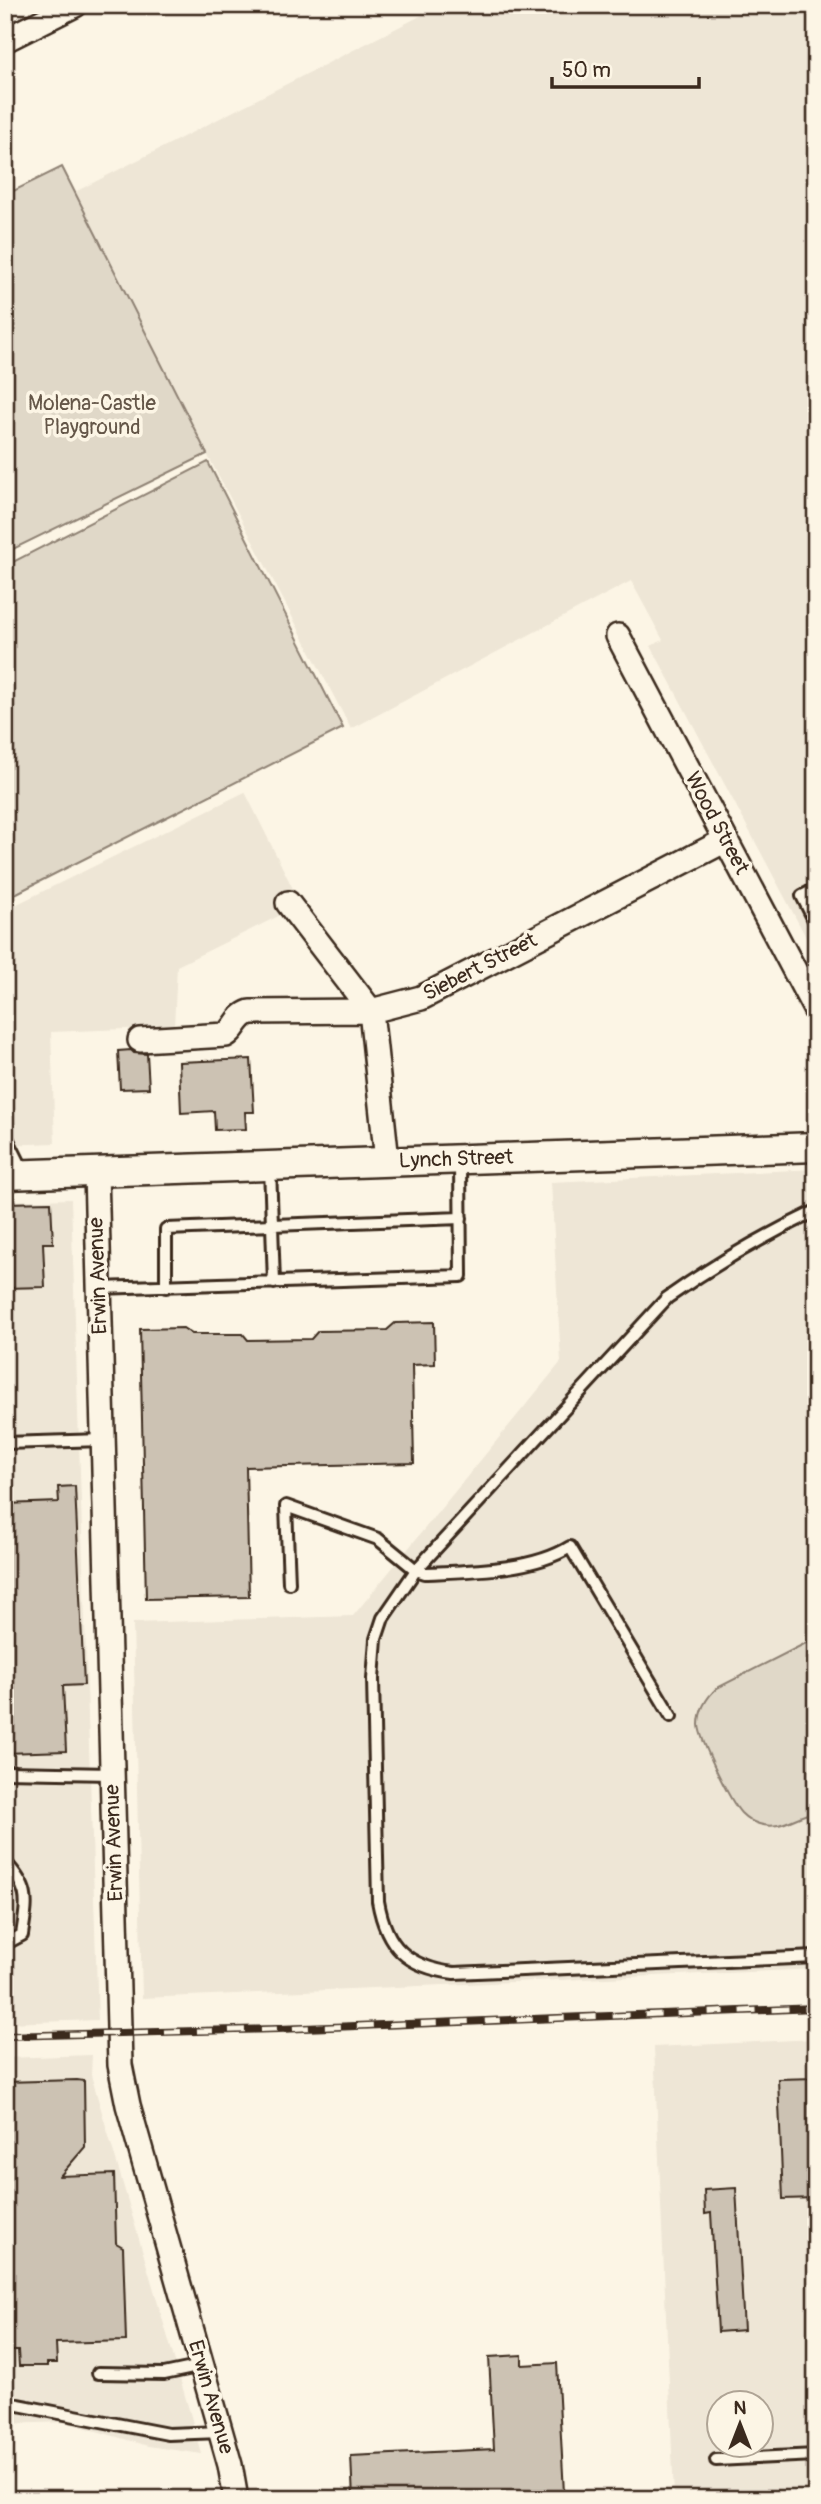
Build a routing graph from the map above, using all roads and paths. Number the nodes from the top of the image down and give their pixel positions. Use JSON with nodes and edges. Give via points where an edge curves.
{"nodes":[{"id":1,"x":75,"y":5,"type":"edge"},
{"id":2,"x":5,"y":40,"type":"edge"},
{"id":3,"x":618,"y":636,"type":"dead end"},
{"id":4,"x":726,"y":840,"type":"junction"},
{"id":5,"x":816,"y":889,"type":"edge"},
{"id":6,"x":288,"y":903,"type":"dead end"},
{"id":7,"x":816,"y":924,"type":"edge"},
{"id":8,"x":371,"y":1011,"type":"junction"},
{"id":9,"x":816,"y":1011,"type":"edge"},
{"id":10,"x":141,"y":1040,"type":"dead end"},
{"id":11,"x":5,"y":1134,"type":"edge"},
{"id":12,"x":816,"y":1147,"type":"edge"},
{"id":13,"x":460,"y":1158,"type":"junction"},
{"id":14,"x":387,"y":1161,"type":"junction"},
{"id":15,"x":270,"y":1165,"type":"junction"},
{"id":16,"x":96,"y":1172,"type":"junction"},
{"id":17,"x":15,"y":1175,"type":"edge"},
{"id":18,"x":816,"y":1211,"type":"edge"},
{"id":19,"x":461,"y":1218,"type":"junction"},
{"id":20,"x":272,"y":1225,"type":"junction"},
{"id":21,"x":274,"y":1283,"type":"junction"},
{"id":22,"x":166,"y":1287,"type":"junction"},
{"id":23,"x":99,"y":1289,"type":"junction"},
{"id":24,"x":103,"y":1440,"type":"junction"},
{"id":25,"x":5,"y":1443,"type":"edge"},
{"id":26,"x":415,"y":1570,"type":"junction"},
{"id":27,"x":289,"y":1583,"type":"dead end"},
{"id":28,"x":671,"y":1716,"type":"dead end"},
{"id":29,"x":5,"y":1772,"type":"edge"},
{"id":30,"x":112,"y":1774,"type":"junction"},
{"id":31,"x":5,"y":1862,"type":"edge"},
{"id":32,"x":5,"y":1944,"type":"edge"},
{"id":33,"x":816,"y":1957,"type":"edge"},
{"id":34,"x":202,"y":2366,"type":"junction"},
{"id":35,"x":98,"y":2373,"type":"dead end"},
{"id":36,"x":8,"y":2403,"type":"dead end"},
{"id":37,"x":221,"y":2432,"type":"junction"},
{"id":38,"x":816,"y":2455,"type":"edge"},
{"id":39,"x":716,"y":2460,"type":"dead end"},
{"id":40,"x":236,"y":2499,"type":"edge"}],
"edges":[{"from":1,"to":2,"type":"street"},
{"from":3,"to":4,"type":"street","name":"Wood Street"},
{"from":4,"to":8,"type":"street","name":"Siebert Street","via":[[421,998]]},
{"from":4,"to":9,"type":"street","name":"Wood Street"},
{"from":5,"to":7,"type":"lane","via":[[802,896]]},
{"from":6,"to":8,"type":"street"},
{"from":8,"to":10,"type":"street","name":"Siebert Street","via":[[250,1012],[239,1017],[226,1035]]},
{"from":8,"to":14,"type":"street"},
{"from":11,"to":17,"type":"lane"},
{"from":12,"to":13,"type":"street","name":"Lynch Street"},
{"from":13,"to":14,"type":"street","name":"Lynch Street"},
{"from":13,"to":19,"type":"lane"},
{"from":14,"to":15,"type":"street","name":"Lynch Street"},
{"from":15,"to":16,"type":"street","name":"Lynch Street"},
{"from":15,"to":20,"type":"lane"},
{"from":16,"to":17,"type":"street","name":"Lynch Street"},
{"from":16,"to":23,"type":"street","name":"Erwin Avenue"},
{"from":18,"to":26,"type":"lane","via":[[766,1234],[667,1298]]},
{"from":19,"to":20,"type":"lane"},
{"from":19,"to":21,"type":"lane","via":[[461,1276]]},
{"from":20,"to":21,"type":"lane"},
{"from":20,"to":22,"type":"lane","via":[[166,1228]]},
{"from":21,"to":22,"type":"lane"},
{"from":22,"to":23,"type":"lane"},
{"from":23,"to":24,"type":"street","name":"Erwin Avenue"},
{"from":24,"to":25,"type":"lane"},
{"from":24,"to":30,"type":"street","name":"Erwin Avenue"},
{"from":26,"to":27,"type":"lane","via":[[378,1539],[286,1506]]},
{"from":26,"to":28,"type":"lane","via":[[492,1569],[542,1559],[570,1547]]},
{"from":26,"to":33,"type":"lane","via":[[383,1618],[376,1639],[373,1679],[378,1901],[382,1925],[398,1950],[438,1971],[454,1973]]},
{"from":29,"to":30,"type":"lane"},
{"from":30,"to":34,"type":"street","name":"Erwin Avenue","via":[[120,2065]]},
{"from":31,"to":32,"type":"lane","via":[[20,1879],[27,1902],[22,1935]]},
{"from":34,"to":35,"type":"lane","via":[[164,2374]]},
{"from":34,"to":37,"type":"street","name":"Erwin Avenue"},
{"from":36,"to":37,"type":"lane","via":[[168,2434]]},
{"from":37,"to":40,"type":"street","name":"Erwin Avenue"},
{"from":38,"to":39,"type":"lane"}]}
